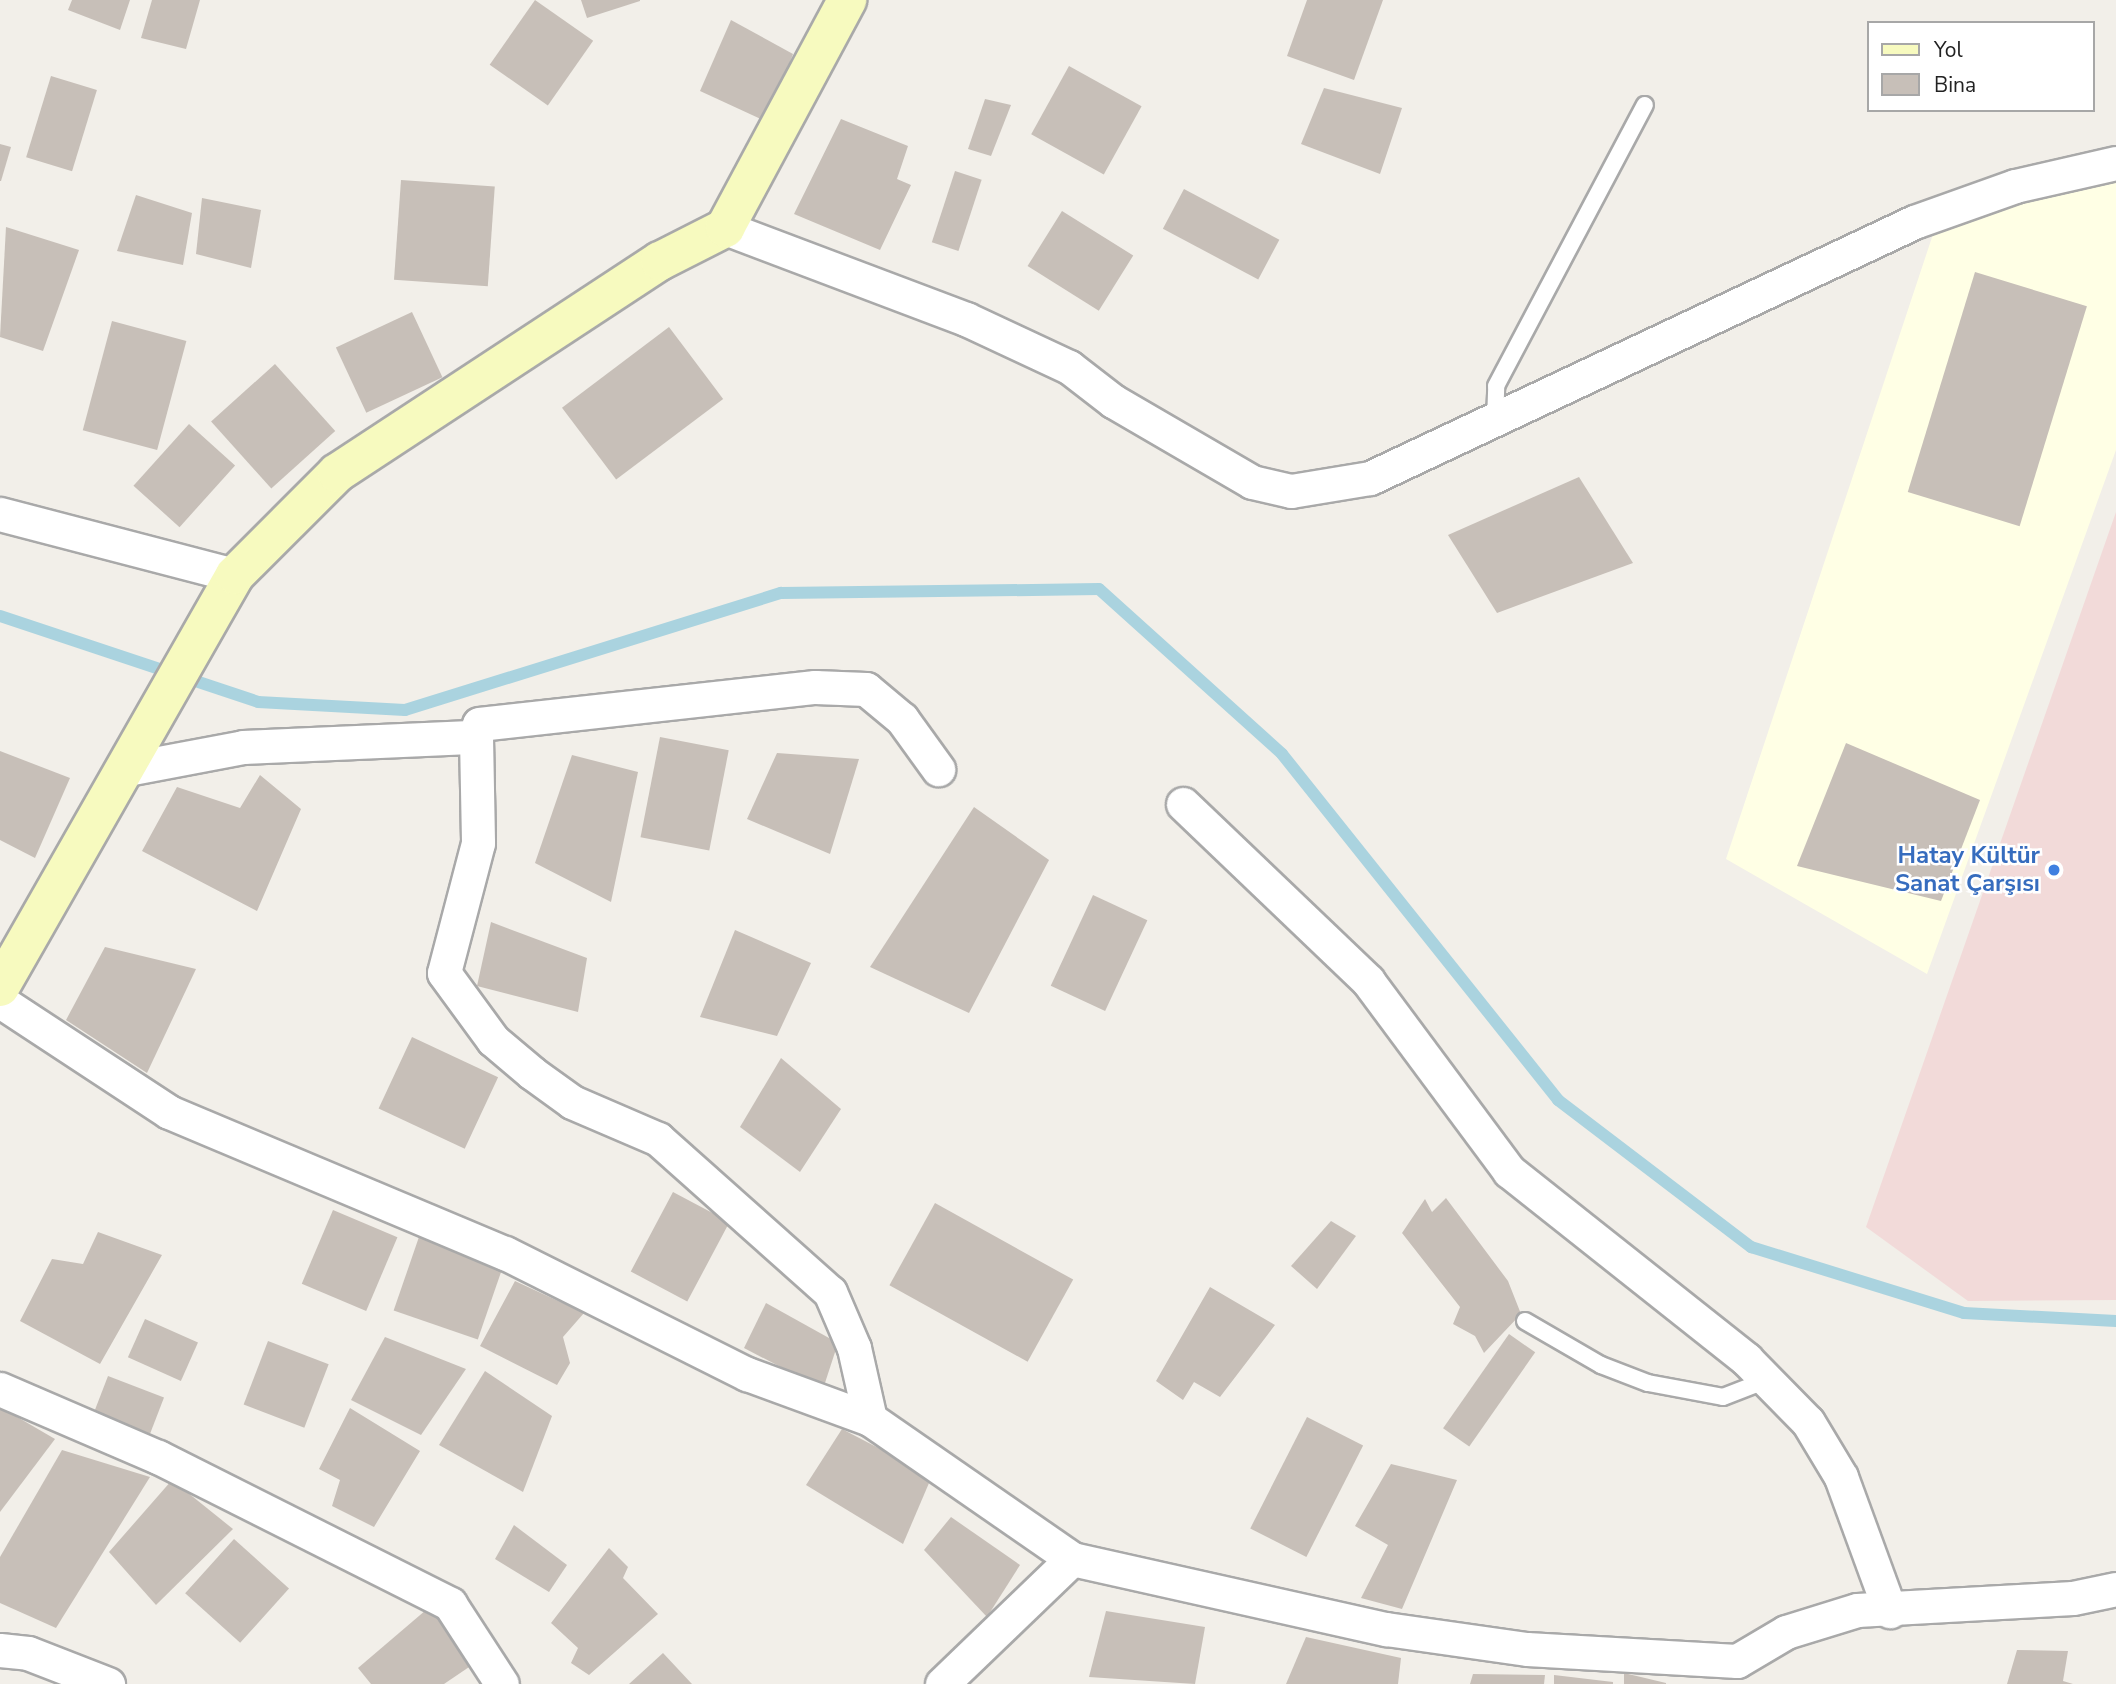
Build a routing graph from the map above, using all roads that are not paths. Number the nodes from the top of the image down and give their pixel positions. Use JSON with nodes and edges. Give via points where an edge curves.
{"nodes":[{"id":1,"x":847,"y":0,"type":"edge"},
{"id":2,"x":1645,"y":105,"type":"dead end"},
{"id":3,"x":2116,"y":163,"type":"edge"},
{"id":4,"x":725,"y":228,"type":"junction"},
{"id":5,"x":1496,"y":424,"type":"junction"},
{"id":6,"x":0,"y":514,"type":"edge"},
{"id":7,"x":234,"y":575,"type":"junction"},
{"id":8,"x":476,"y":737,"type":"junction"},
{"id":9,"x":127,"y":769,"type":"junction"},
{"id":10,"x":938,"y":769,"type":"dead end"},
{"id":11,"x":1183,"y":804,"type":"dead end"},
{"id":12,"x":0,"y":987,"type":"edge"},
{"id":13,"x":0,"y":1001,"type":"edge"},
{"id":14,"x":1525,"y":1321,"type":"dead end"},
{"id":15,"x":1767,"y":1380,"type":"junction"},
{"id":16,"x":0,"y":1389,"type":"edge"},
{"id":17,"x":870,"y":1419,"type":"junction"},
{"id":18,"x":1072,"y":1559,"type":"junction"},
{"id":19,"x":2116,"y":1589,"type":"edge"},
{"id":20,"x":1890,"y":1611,"type":"junction"},
{"id":21,"x":0,"y":1650,"type":"edge"},
{"id":22,"x":1734,"y":1672,"type":"edge"},
{"id":23,"x":108,"y":1684,"type":"edge"},
{"id":24,"x":502,"y":1684,"type":"edge"},
{"id":25,"x":942,"y":1684,"type":"edge"}],
"edges":[{"from":1,"to":4,"type":"street"},
{"from":2,"to":5,"type":"lane","via":[[1496,386],[1491,405]]},
{"from":3,"to":5,"type":"street","via":[[2015,186],[1914,222]]},
{"from":4,"to":5,"type":"street","via":[[966,319],[1069,367],[1113,401],[1252,482],[1291,491],[1370,478]]},
{"from":4,"to":7,"type":"street","via":[[660,261],[337,473]]},
{"from":6,"to":7,"type":"street"},
{"from":7,"to":9,"type":"street"},
{"from":8,"to":9,"type":"street","via":[[243,747]]},
{"from":8,"to":10,"type":"street","via":[[479,724],[815,687],[866,690],[902,719]]},
{"from":8,"to":17,"type":"street","via":[[478,843],[444,973],[493,1040],[532,1073],[572,1102],[658,1139],[830,1292],[854,1348]]},
{"from":9,"to":12,"type":"street"},
{"from":11,"to":15,"type":"street","via":[[1368,981],[1509,1171]]},
{"from":13,"to":17,"type":"street","via":[[169,1112],[505,1253],[747,1374]]},
{"from":14,"to":15,"type":"lane","via":[[1601,1365],[1648,1383],[1723,1397]]},
{"from":15,"to":20,"type":"street","via":[[1808,1422],[1841,1477]]},
{"from":16,"to":24,"type":"street","via":[[159,1457],[450,1604]]},
{"from":17,"to":18,"type":"street"},
{"from":18,"to":22,"type":"street","via":[[1386,1629]]},
{"from":18,"to":25,"type":"street"},
{"from":19,"to":20,"type":"street"},
{"from":20,"to":22,"type":"street","via":[[1857,1610],[1786,1632]]},
{"from":21,"to":23,"type":"street","via":[[28,1653]]}]}
